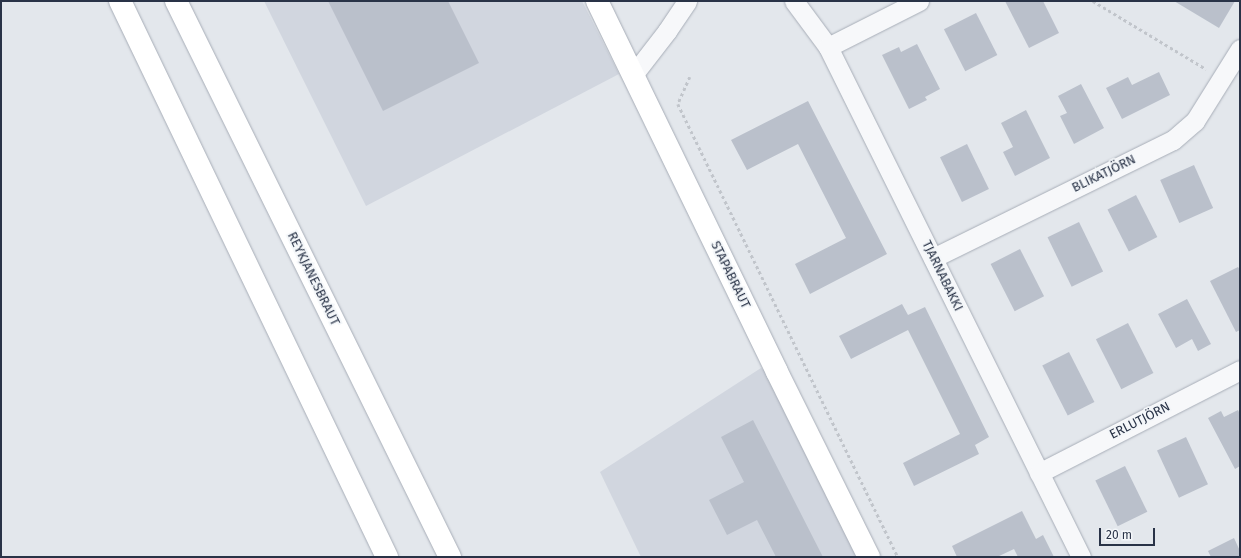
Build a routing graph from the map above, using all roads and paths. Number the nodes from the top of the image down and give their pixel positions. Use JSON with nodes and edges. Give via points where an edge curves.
{"nodes":[{"id":1,"x":120,"y":1,"type":"edge"},
{"id":2,"x":176,"y":1,"type":"edge"},
{"id":3,"x":597,"y":1,"type":"edge"},
{"id":4,"x":688,"y":1,"type":"edge"},
{"id":5,"x":794,"y":1,"type":"edge"},
{"id":6,"x":919,"y":1,"type":"edge"},
{"id":7,"x":1093,"y":1,"type":"edge"},
{"id":8,"x":828,"y":47,"type":"junction"},
{"id":9,"x":1240,"y":50,"type":"edge"},
{"id":10,"x":633,"y":75,"type":"junction"},
{"id":11,"x":690,"y":77,"type":"dead end"},
{"id":12,"x":1222,"y":79,"type":"junction"},
{"id":13,"x":933,"y":258,"type":"junction"},
{"id":14,"x":1240,"y":370,"type":"edge"},
{"id":15,"x":1039,"y":473,"type":"junction"},
{"id":16,"x":387,"y":557,"type":"edge"},
{"id":17,"x":450,"y":557,"type":"edge"},
{"id":18,"x":869,"y":557,"type":"edge"},
{"id":19,"x":898,"y":557,"type":"edge"},
{"id":20,"x":1081,"y":557,"type":"edge"}],
"edges":[{"from":1,"to":16,"type":"main road"},
{"from":2,"to":17,"type":"main road","name":"REYKJANESBRAUT"},
{"from":3,"to":10,"type":"main road","name":"STAPABRAUT"},
{"from":4,"to":10,"type":"street"},
{"from":5,"to":8,"type":"street","name":"TJARNABAKKI"},
{"from":6,"to":8,"type":"street"},
{"from":7,"to":12,"type":"path"},
{"from":8,"to":13,"type":"street","name":"TJARNABAKKI"},
{"from":9,"to":12,"type":"street","name":"BLIKATJÖRN"},
{"from":10,"to":18,"type":"main road","name":"STAPABRAUT"},
{"from":11,"to":19,"type":"path","via":[[678,104]]},
{"from":12,"to":13,"type":"street","name":"BLIKATJÖRN","via":[[1195,121],[1173,140]]},
{"from":13,"to":15,"type":"street","name":"TJARNABAKKI"},
{"from":14,"to":15,"type":"street","name":"ERLUTJÖRN"},
{"from":15,"to":20,"type":"street","name":"TJARNABAKKI"}]}
